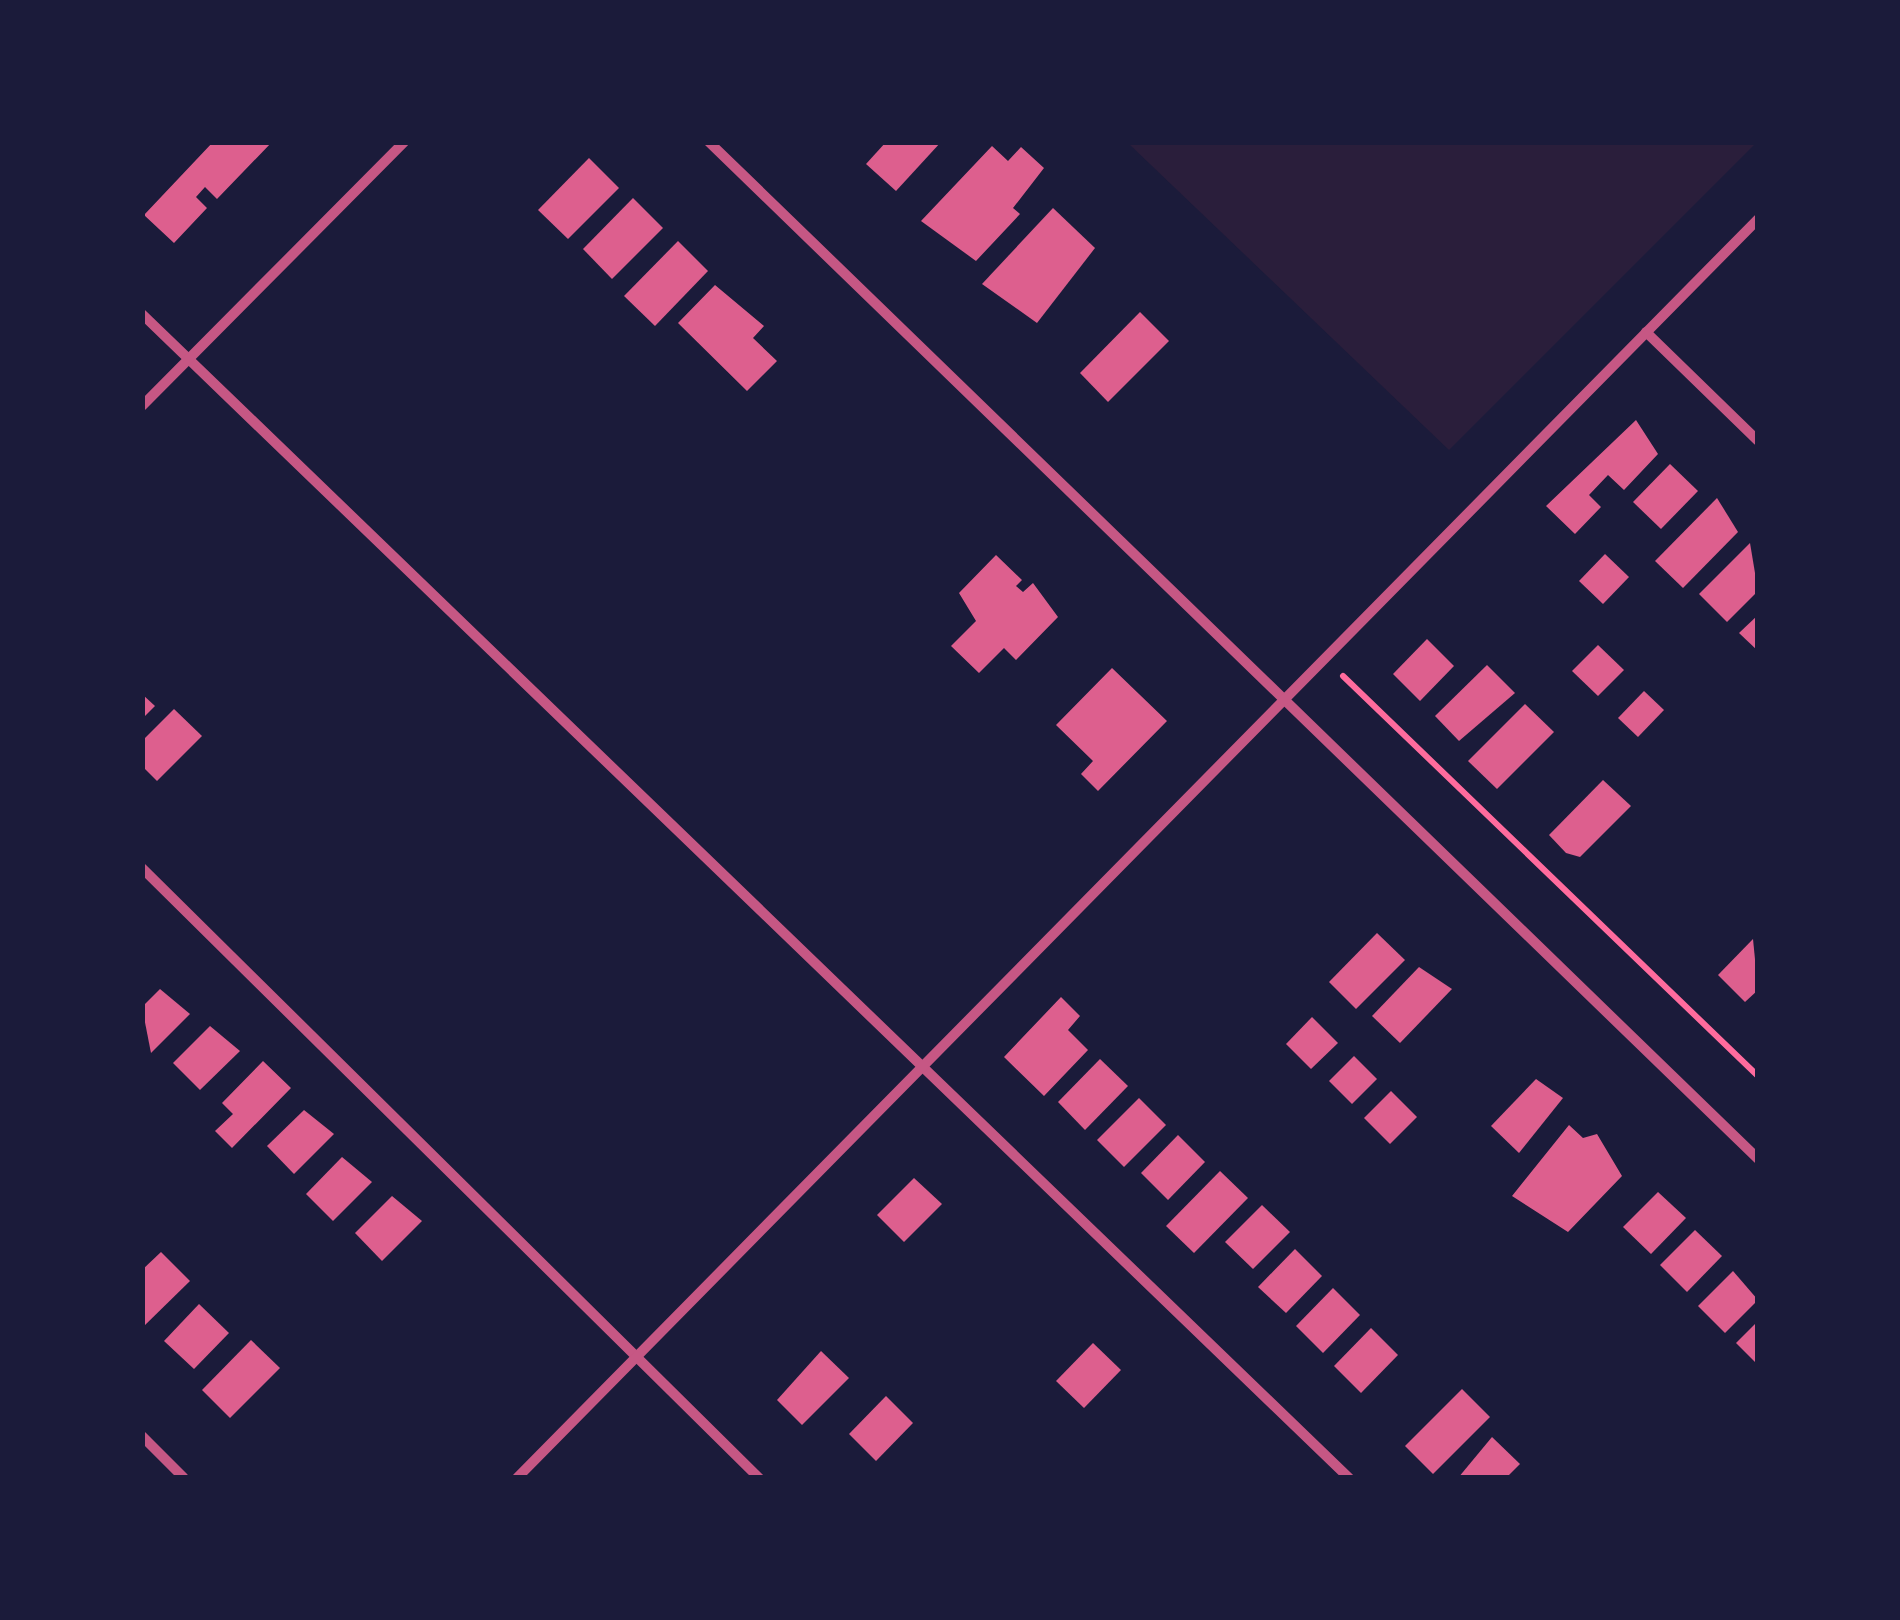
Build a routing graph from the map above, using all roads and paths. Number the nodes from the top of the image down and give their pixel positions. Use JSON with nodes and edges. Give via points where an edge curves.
{"nodes":[{"id":1,"x":404,"y":142,"type":"edge"},
{"id":2,"x":709,"y":142,"type":"edge"},
{"id":3,"x":1758,"y":219,"type":"edge"},
{"id":4,"x":142,"y":314,"type":"edge"},
{"id":5,"x":1646,"y":332,"type":"junction"},
{"id":6,"x":190,"y":358,"type":"junction"},
{"id":7,"x":142,"y":406,"type":"edge"},
{"id":8,"x":1758,"y":440,"type":"edge"},
{"id":9,"x":1343,"y":676,"type":"dead end"},
{"id":10,"x":1283,"y":697,"type":"junction"},
{"id":11,"x":142,"y":868,"type":"edge"},
{"id":12,"x":921,"y":1064,"type":"junction"},
{"id":13,"x":1758,"y":1076,"type":"edge"},
{"id":14,"x":1758,"y":1160,"type":"edge"},
{"id":15,"x":636,"y":1358,"type":"junction"},
{"id":16,"x":142,"y":1436,"type":"edge"},
{"id":17,"x":184,"y":1478,"type":"edge"},
{"id":18,"x":517,"y":1478,"type":"edge"},
{"id":19,"x":760,"y":1478,"type":"edge"},
{"id":20,"x":1349,"y":1478,"type":"edge"}],
"edges":[{"from":1,"to":6,"type":"street"},
{"from":2,"to":10,"type":"street"},
{"from":3,"to":5,"type":"street"},
{"from":4,"to":6,"type":"street"},
{"from":5,"to":8,"type":"street"},
{"from":5,"to":10,"type":"street"},
{"from":6,"to":7,"type":"street"},
{"from":6,"to":12,"type":"street"},
{"from":9,"to":13,"type":"path"},
{"from":10,"to":12,"type":"street"},
{"from":10,"to":14,"type":"street"},
{"from":11,"to":15,"type":"street"},
{"from":12,"to":15,"type":"street"},
{"from":12,"to":20,"type":"street"},
{"from":15,"to":18,"type":"street"},
{"from":15,"to":19,"type":"street"},
{"from":16,"to":17,"type":"street"}]}
